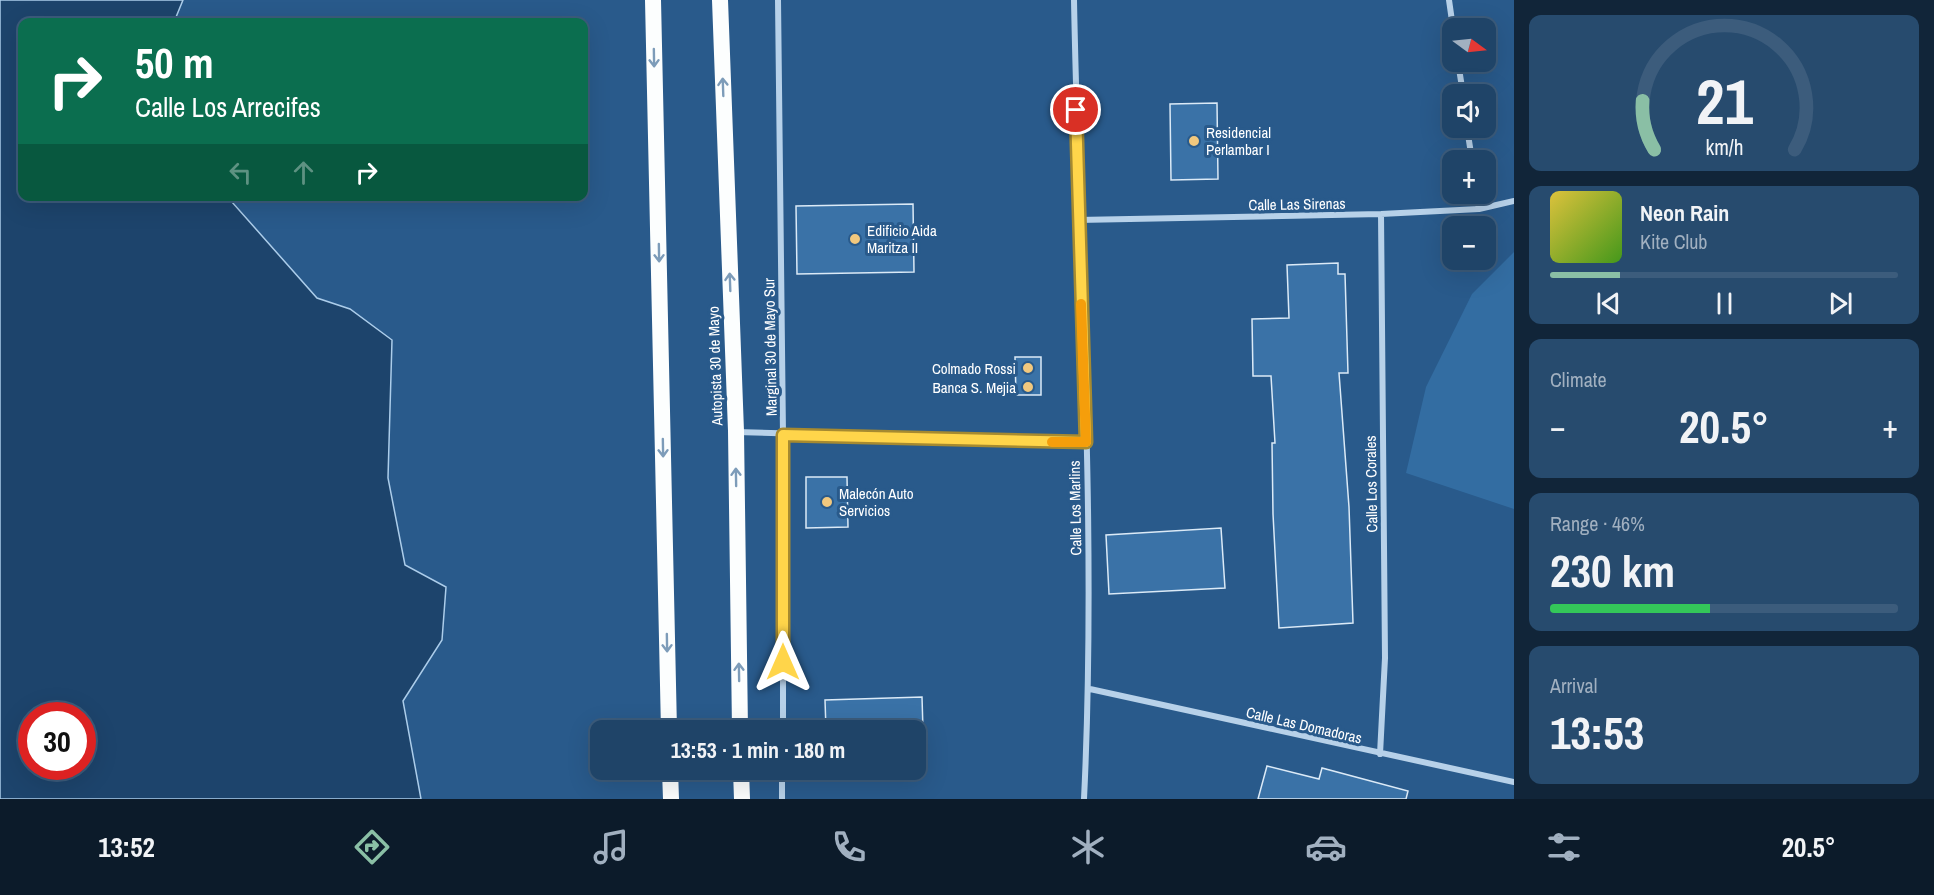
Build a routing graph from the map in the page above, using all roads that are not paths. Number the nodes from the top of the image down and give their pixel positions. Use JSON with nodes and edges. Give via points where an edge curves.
{"nodes":[{"id":1,"x":653,"y":0,"type":"edge"},
{"id":2,"x":720,"y":0,"type":"edge"},
{"id":3,"x":778,"y":0,"type":"edge"},
{"id":4,"x":1074,"y":0,"type":"edge"},
{"id":5,"x":1449,"y":0,"type":"edge"},
{"id":6,"x":1452,"y":18,"type":"edge"},
{"id":7,"x":1514,"y":201,"type":"edge"},
{"id":8,"x":1478,"y":204,"type":"edge"},
{"id":9,"x":1479,"y":209,"type":"junction"},
{"id":10,"x":1381,"y":214,"type":"junction"},
{"id":11,"x":1078,"y":220,"type":"junction"},
{"id":12,"x":736,"y":431,"type":"junction"},
{"id":13,"x":783,"y":435,"type":"junction"},
{"id":14,"x":1086,"y":442,"type":"junction"},
{"id":15,"x":1090,"y":689,"type":"junction"},
{"id":16,"x":669,"y":720,"type":"edge"},
{"id":17,"x":740,"y":720,"type":"edge"},
{"id":18,"x":783,"y":720,"type":"edge"},
{"id":19,"x":1380,"y":754,"type":"junction"},
{"id":20,"x":670,"y":780,"type":"edge"},
{"id":21,"x":741,"y":780,"type":"edge"},
{"id":22,"x":782,"y":780,"type":"edge"},
{"id":23,"x":1514,"y":782,"type":"edge"},
{"id":24,"x":671,"y":799,"type":"edge"},
{"id":25,"x":742,"y":799,"type":"edge"},
{"id":26,"x":782,"y":799,"type":"edge"},
{"id":27,"x":1084,"y":799,"type":"edge"}],
"edges":[{"from":1,"to":16,"type":"highway","one_way":true},
{"from":12,"to":2,"type":"highway","name":"Autopista 30 de Mayo","one_way":true},
{"from":3,"to":13,"type":"street","name":"Marginal 30 de Mayo Sur"},
{"from":4,"to":11,"type":"street","name":"Calle Los Marlins"},
{"from":5,"to":6,"type":"street"},
{"from":7,"to":9,"type":"street","name":"Calle Las Sirenas"},
{"from":8,"to":9,"type":"street"},
{"from":9,"to":10,"type":"street","name":"Calle Las Sirenas"},
{"from":10,"to":11,"type":"street","name":"Calle Las Sirenas"},
{"from":10,"to":19,"type":"street","name":"Calle Los Corales","via":[[1385,658]]},
{"from":11,"to":14,"type":"street","name":"Calle Los Marlins"},
{"from":12,"to":13,"type":"street"},
{"from":17,"to":12,"type":"highway","name":"Autopista 30 de Mayo","one_way":true},
{"from":13,"to":14,"type":"street"},
{"from":13,"to":18,"type":"street","name":"Marginal 30 de Mayo Sur"},
{"from":14,"to":15,"type":"street","name":"Calle Los Marlins"},
{"from":15,"to":19,"type":"street","name":"Calle Las Domadoras"},
{"from":15,"to":27,"type":"street","name":"Calle Los Marlins"},
{"from":19,"to":23,"type":"street","name":"Calle Las Domadoras"},
{"from":20,"to":24,"type":"highway"},
{"from":21,"to":25,"type":"highway"},
{"from":22,"to":26,"type":"street"}]}
